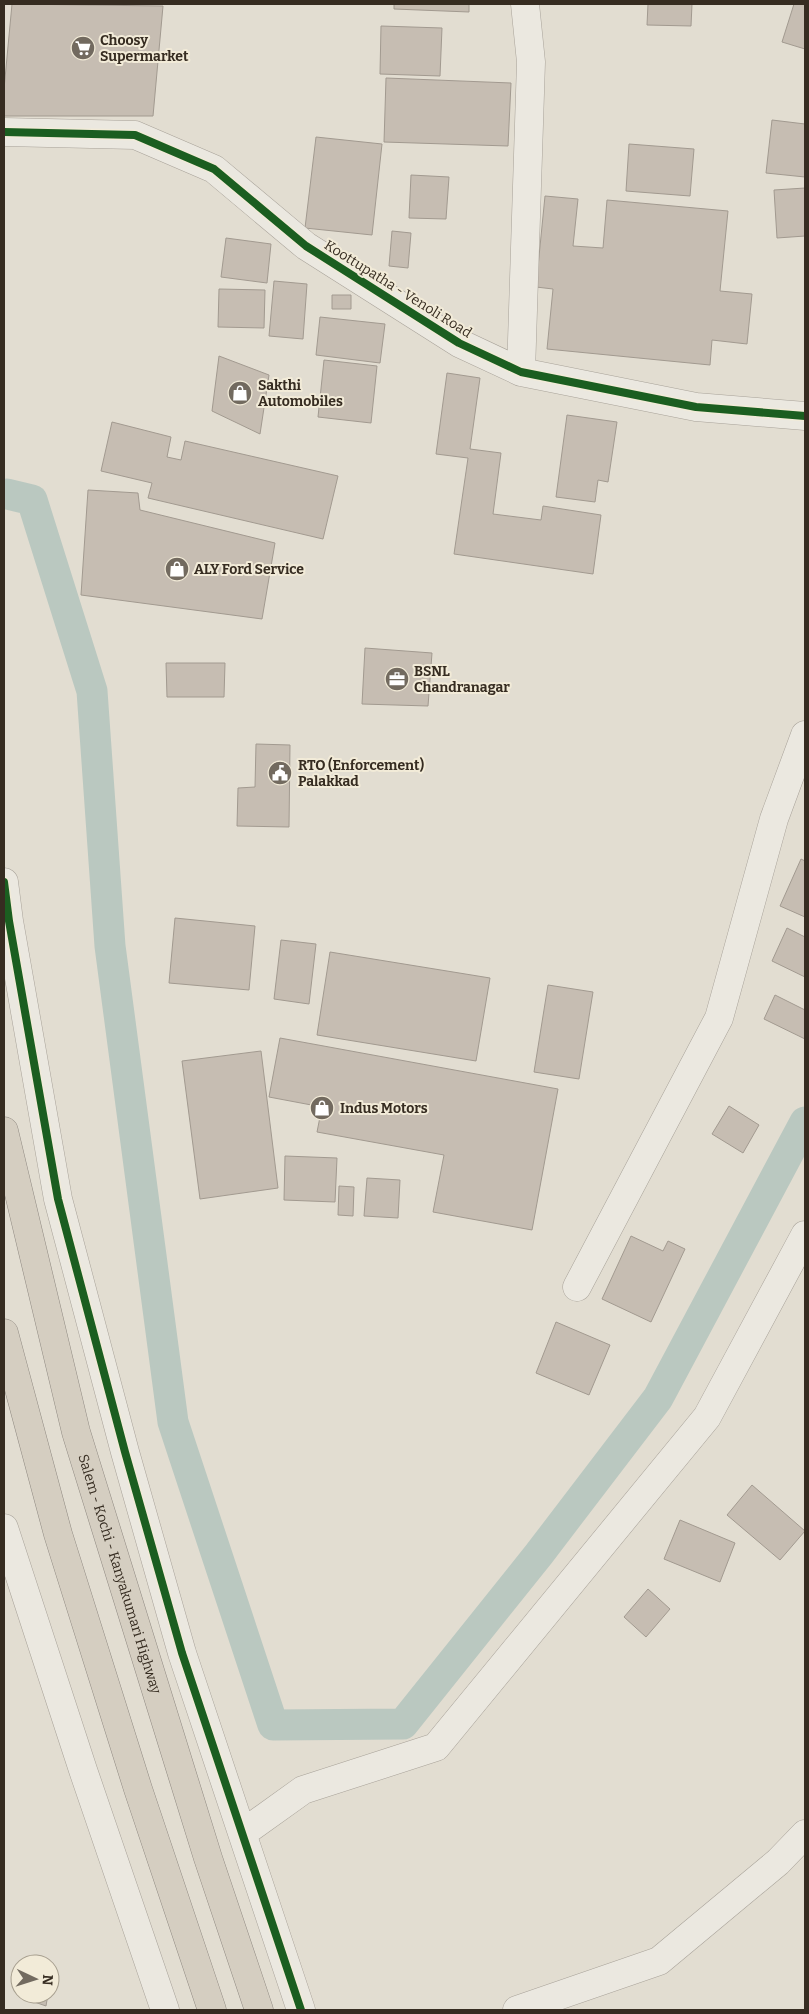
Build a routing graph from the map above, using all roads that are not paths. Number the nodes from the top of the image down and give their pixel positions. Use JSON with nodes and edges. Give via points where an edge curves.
{"nodes":[{"id":1,"x":525,"y":4,"type":"edge"},
{"id":2,"x":4,"y":132,"type":"edge"},
{"id":3,"x":521,"y":372,"type":"junction"},
{"id":4,"x":804,"y":407,"type":"edge"},
{"id":5,"x":805,"y":735,"type":"edge"},
{"id":6,"x":4,"y":882,"type":"edge"},
{"id":7,"x":4,"y":1131,"type":"edge"},
{"id":8,"x":805,"y":1235,"type":"edge"},
{"id":9,"x":577,"y":1287,"type":"dead end"},
{"id":10,"x":4,"y":1333,"type":"edge"},
{"id":11,"x":4,"y":1528,"type":"edge"},
{"id":12,"x":243,"y":1834,"type":"junction"},
{"id":13,"x":805,"y":1834,"type":"edge"},
{"id":14,"x":165,"y":2010,"type":"edge"},
{"id":15,"x":212,"y":2010,"type":"edge"},
{"id":16,"x":259,"y":2010,"type":"edge"},
{"id":17,"x":301,"y":2010,"type":"edge"},
{"id":18,"x":517,"y":2010,"type":"edge"}],
"edges":[{"from":1,"to":3,"type":"street","via":[[531,62]]},
{"from":2,"to":3,"type":"street","name":"Koottupatha - Venoli Road","via":[[135,136],[214,169],[306,246],[459,343]]},
{"from":3,"to":4,"type":"street","name":"Koottupatha - Venoli Road","via":[[696,407]]},
{"from":5,"to":9,"type":"street","via":[[774,819],[719,1018]]},
{"from":6,"to":12,"type":"street","via":[[58,1200],[182,1653]]},
{"from":7,"to":16,"type":"highway","name":"Salem - Kochi - Kanyakumari Highway","via":[[76,1432],[208,1858]]},
{"from":8,"to":12,"type":"street","via":[[708,1417],[436,1747],[303,1790]]},
{"from":10,"to":15,"type":"highway","via":[[58,1534]]},
{"from":11,"to":14,"type":"street"},
{"from":12,"to":17,"type":"street"},
{"from":13,"to":18,"type":"street","via":[[778,1862],[659,1961]]}]}
